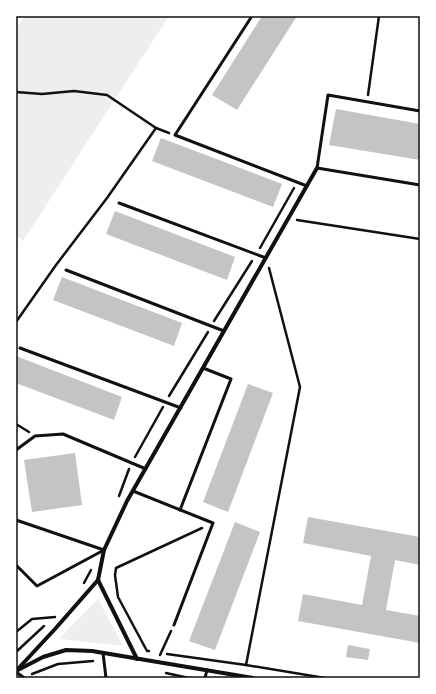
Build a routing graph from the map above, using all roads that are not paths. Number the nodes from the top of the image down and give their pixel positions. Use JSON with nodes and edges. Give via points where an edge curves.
{"nodes":[{"id":1,"x":252,"y":16,"type":"edge"},
{"id":2,"x":420,"y":111,"type":"edge"},
{"id":3,"x":317,"y":168,"type":"junction"},
{"id":4,"x":420,"y":185,"type":"edge"},
{"id":5,"x":307,"y":186,"type":"junction"},
{"id":6,"x":119,"y":203,"type":"dead end"},
{"id":7,"x":266,"y":258,"type":"junction"},
{"id":8,"x":66,"y":270,"type":"dead end"},
{"id":9,"x":224,"y":331,"type":"junction"},
{"id":10,"x":20,"y":348,"type":"dead end"},
{"id":11,"x":203,"y":368,"type":"junction"},
{"id":12,"x":181,"y":408,"type":"junction"},
{"id":13,"x":16,"y":450,"type":"edge"},
{"id":14,"x":146,"y":469,"type":"junction"},
{"id":15,"x":134,"y":491,"type":"junction"},
{"id":16,"x":180,"y":510,"type":"junction"},
{"id":17,"x":16,"y":520,"type":"edge"},
{"id":18,"x":104,"y":550,"type":"junction"},
{"id":19,"x":16,"y":565,"type":"edge"},
{"id":20,"x":98,"y":580,"type":"junction"},
{"id":21,"x":174,"y":625,"type":"road end"},
{"id":22,"x":103,"y":653,"type":"junction"},
{"id":23,"x":137,"y":659,"type":"junction"},
{"id":24,"x":207,"y":670,"type":"junction"},
{"id":25,"x":16,"y":671,"type":"edge"},
{"id":26,"x":24,"y":677,"type":"edge"},
{"id":27,"x":106,"y":678,"type":"edge"},
{"id":28,"x":205,"y":678,"type":"edge"},
{"id":29,"x":253,"y":678,"type":"edge"}],
"edges":[{"from":1,"to":5,"type":"lane","via":[[175,135]]},
{"from":2,"to":3,"type":"lane","via":[[328,95]]},
{"from":3,"to":4,"type":"lane"},
{"from":3,"to":5,"type":"street"},
{"from":5,"to":7,"type":"street"},
{"from":6,"to":7,"type":"lane"},
{"from":7,"to":9,"type":"street"},
{"from":8,"to":9,"type":"lane"},
{"from":9,"to":11,"type":"street"},
{"from":10,"to":12,"type":"lane"},
{"from":11,"to":12,"type":"street"},
{"from":11,"to":16,"type":"lane","via":[[231,379]]},
{"from":12,"to":14,"type":"street"},
{"from":13,"to":14,"type":"lane","via":[[35,436],[63,434]]},
{"from":14,"to":15,"type":"street"},
{"from":15,"to":16,"type":"lane"},
{"from":15,"to":18,"type":"street"},
{"from":16,"to":21,"type":"lane","via":[[213,523]]},
{"from":17,"to":18,"type":"lane"},
{"from":18,"to":19,"type":"lane","via":[[37,586]]},
{"from":18,"to":20,"type":"street"},
{"from":20,"to":23,"type":"street"},
{"from":20,"to":25,"type":"street"},
{"from":22,"to":23,"type":"street"},
{"from":22,"to":25,"type":"street","via":[[66,650],[43,657]]},
{"from":22,"to":27,"type":"lane"},
{"from":23,"to":24,"type":"street"},
{"from":24,"to":28,"type":"lane"},
{"from":24,"to":29,"type":"street"},
{"from":25,"to":26,"type":"lane"}]}
